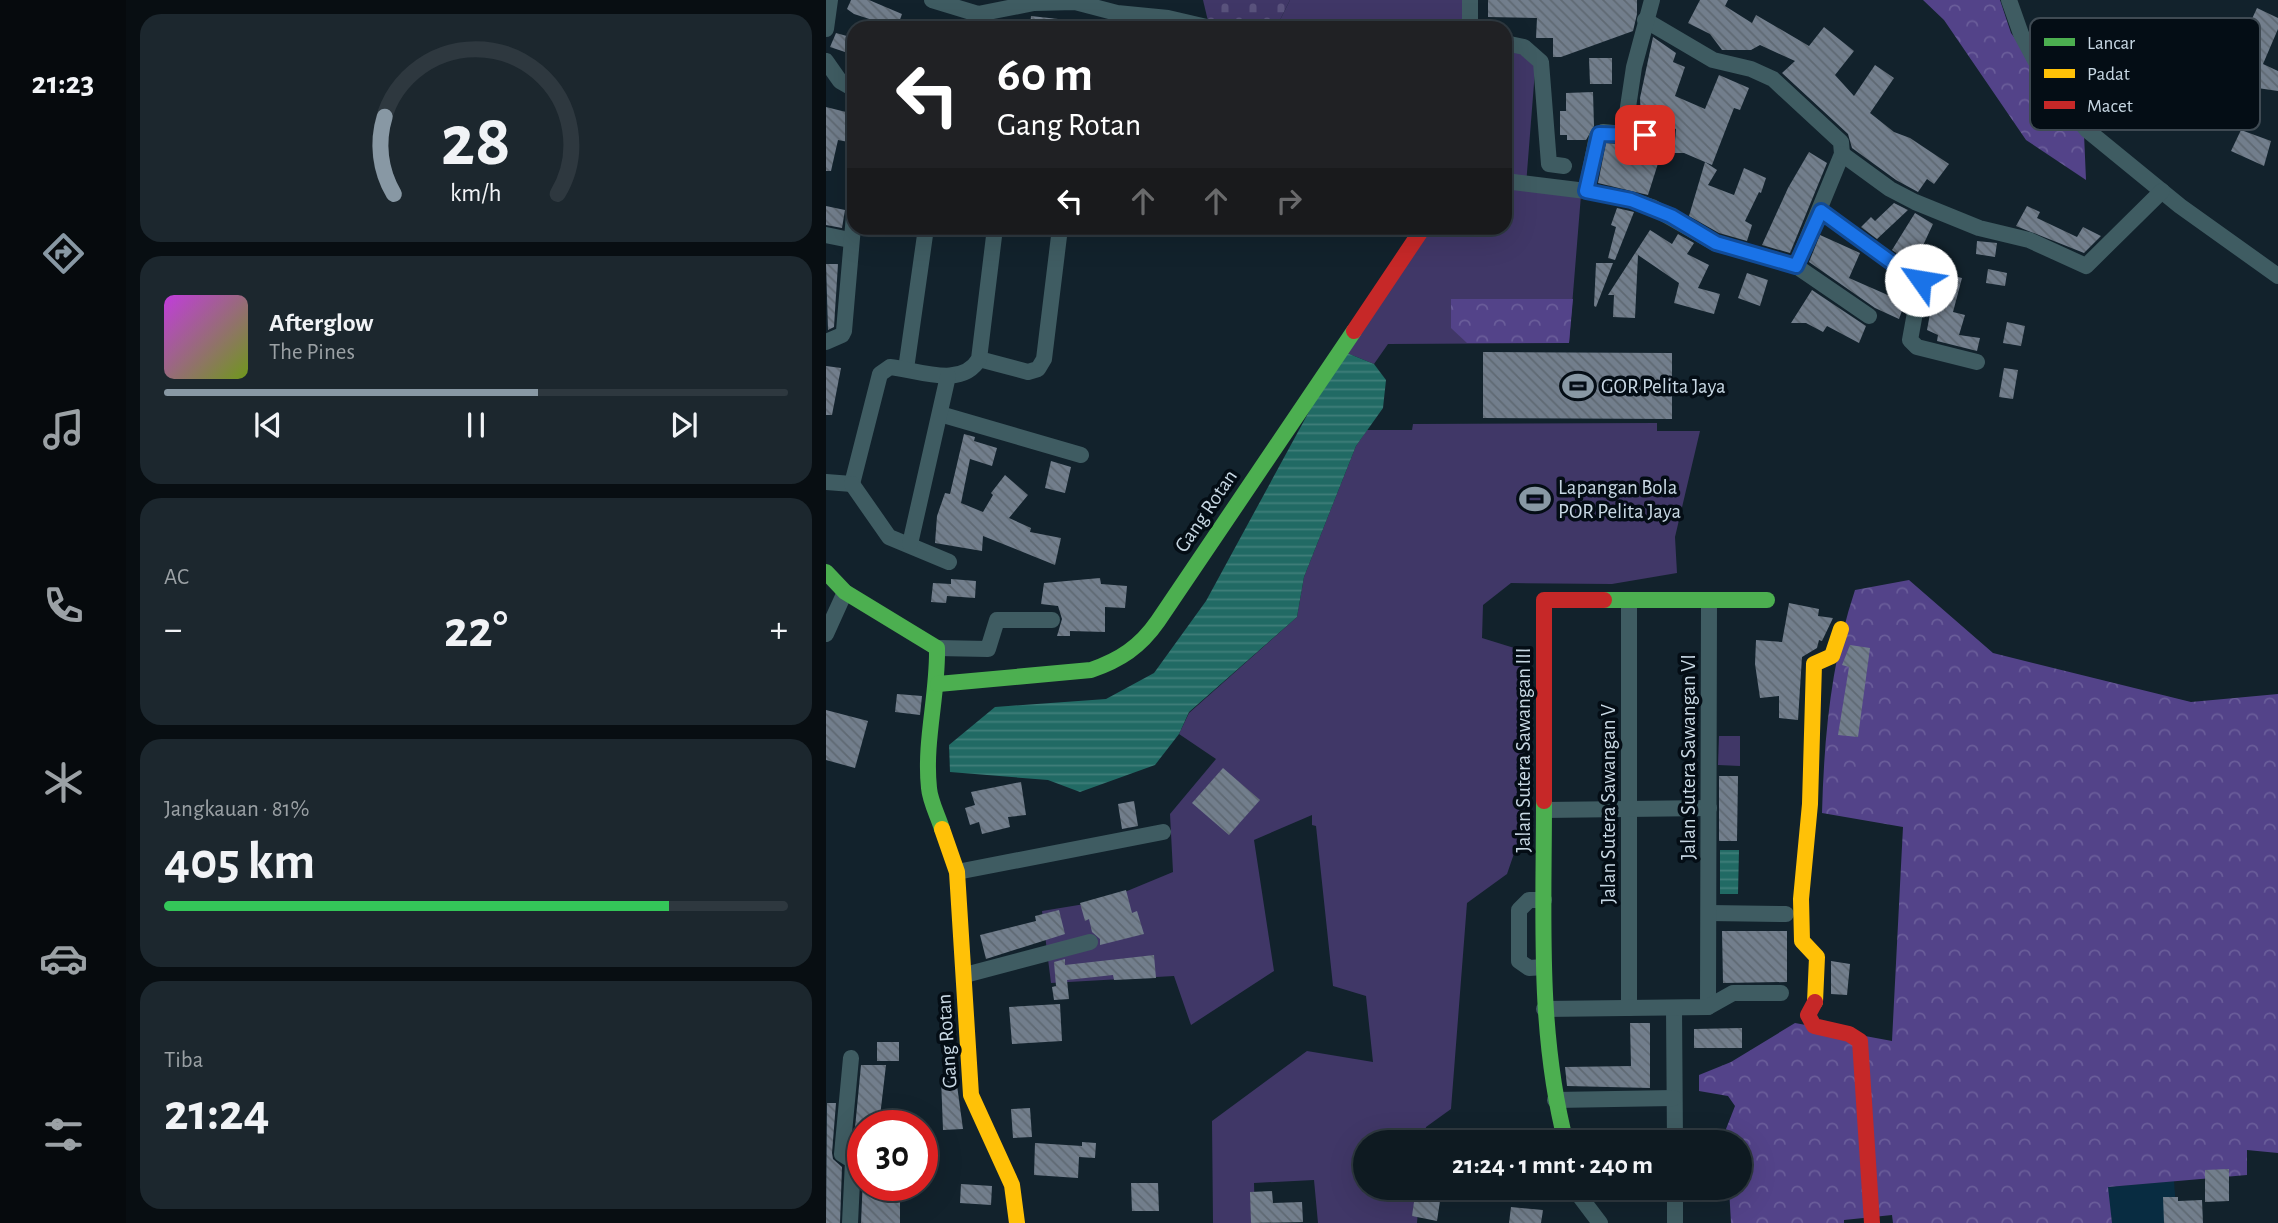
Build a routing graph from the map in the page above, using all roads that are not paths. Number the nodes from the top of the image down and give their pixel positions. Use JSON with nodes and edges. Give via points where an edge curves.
{"nodes":[{"id":1,"x":831,"y":0,"type":"edge"},
{"id":2,"x":932,"y":0,"type":"edge"},
{"id":3,"x":1470,"y":0,"type":"edge"},
{"id":4,"x":1652,"y":0,"type":"edge"},
{"id":5,"x":2009,"y":0,"type":"edge"},
{"id":6,"x":1075,"y":1,"type":"edge"},
{"id":7,"x":1645,"y":20,"type":"junction"},
{"id":8,"x":1158,"y":21,"type":"edge"},
{"id":9,"x":1470,"y":21,"type":"edge"},
{"id":10,"x":826,"y":29,"type":"edge"},
{"id":11,"x":1512,"y":44,"type":"edge"},
{"id":12,"x":2030,"y":49,"type":"edge"},
{"id":13,"x":827,"y":68,"type":"edge"},
{"id":14,"x":847,"y":84,"type":"edge"},
{"id":15,"x":2087,"y":130,"type":"edge"},
{"id":16,"x":1624,"y":134,"type":"junction"},
{"id":17,"x":1667,"y":135,"type":"dead end"},
{"id":18,"x":1842,"y":154,"type":"junction"},
{"id":19,"x":1564,"y":166,"type":"dead end"},
{"id":20,"x":1512,"y":182,"type":"edge"},
{"id":21,"x":1586,"y":191,"type":"junction"},
{"id":22,"x":2162,"y":191,"type":"junction"},
{"id":23,"x":1821,"y":211,"type":"junction"},
{"id":24,"x":826,"y":235,"type":"edge"},
{"id":25,"x":851,"y":235,"type":"edge"},
{"id":26,"x":925,"y":235,"type":"edge"},
{"id":27,"x":994,"y":235,"type":"edge"},
{"id":28,"x":1059,"y":235,"type":"edge"},
{"id":29,"x":1418,"y":235,"type":"edge"},
{"id":30,"x":850,"y":240,"type":"junction"},
{"id":31,"x":1796,"y":266,"type":"junction"},
{"id":32,"x":2278,"y":276,"type":"edge"},
{"id":33,"x":1870,"y":316,"type":"dead end"},
{"id":34,"x":826,"y":342,"type":"edge"},
{"id":35,"x":979,"y":359,"type":"junction"},
{"id":36,"x":1977,"y":362,"type":"dead end"},
{"id":37,"x":906,"y":369,"type":"junction"},
{"id":38,"x":948,"y":376,"type":"junction"},
{"id":39,"x":940,"y":414,"type":"junction"},
{"id":40,"x":1081,"y":455,"type":"dead end"},
{"id":41,"x":826,"y":482,"type":"edge"},
{"id":42,"x":852,"y":484,"type":"junction"},
{"id":43,"x":910,"y":544,"type":"junction"},
{"id":44,"x":949,"y":562,"type":"dead end"},
{"id":45,"x":826,"y":572,"type":"edge"},
{"id":46,"x":845,"y":592,"type":"junction"},
{"id":47,"x":1629,"y":600,"type":"junction"},
{"id":48,"x":1709,"y":600,"type":"junction"},
{"id":49,"x":1767,"y":600,"type":"dead end"},
{"id":50,"x":1052,"y":620,"type":"dead end"},
{"id":51,"x":1841,"y":629,"type":"dead end"},
{"id":52,"x":826,"y":634,"type":"edge"},
{"id":53,"x":937,"y":648,"type":"junction"},
{"id":54,"x":938,"y":684,"type":"junction"},
{"id":55,"x":1709,"y":808,"type":"junction"},
{"id":56,"x":1629,"y":809,"type":"junction"},
{"id":57,"x":1544,"y":810,"type":"junction"},
{"id":58,"x":1163,"y":832,"type":"dead end"},
{"id":59,"x":957,"y":872,"type":"junction"},
{"id":60,"x":1544,"y":900,"type":"junction"},
{"id":61,"x":1709,"y":914,"type":"junction"},
{"id":62,"x":1786,"y":914,"type":"dead end"},
{"id":63,"x":1090,"y":942,"type":"dead end"},
{"id":64,"x":1544,"y":967,"type":"junction"},
{"id":65,"x":965,"y":975,"type":"junction"},
{"id":66,"x":1781,"y":993,"type":"dead end"},
{"id":67,"x":1709,"y":1007,"type":"junction"},
{"id":68,"x":1629,"y":1008,"type":"junction"},
{"id":69,"x":1674,"y":1008,"type":"junction"},
{"id":70,"x":1544,"y":1009,"type":"junction"},
{"id":71,"x":852,"y":1058,"type":"dead end"},
{"id":72,"x":1674,"y":1098,"type":"junction"},
{"id":73,"x":1555,"y":1100,"type":"junction"},
{"id":74,"x":1563,"y":1130,"type":"edge"},
{"id":75,"x":1675,"y":1130,"type":"edge"},
{"id":76,"x":1583,"y":1200,"type":"edge"},
{"id":77,"x":1675,"y":1200,"type":"edge"},
{"id":78,"x":850,"y":1223,"type":"edge"},
{"id":79,"x":1017,"y":1223,"type":"edge"},
{"id":80,"x":1600,"y":1223,"type":"edge"},
{"id":81,"x":1675,"y":1223,"type":"edge"},
{"id":82,"x":1872,"y":1223,"type":"edge"}],
"edges":[{"from":1,"to":10,"type":"street"},
{"from":2,"to":6,"type":"street","via":[[978,14]]},
{"from":3,"to":9,"type":"street"},
{"from":4,"to":7,"type":"street"},
{"from":5,"to":12,"type":"street"},
{"from":6,"to":8,"type":"street"},
{"from":7,"to":16,"type":"street"},
{"from":7,"to":18,"type":"street","via":[[1713,60],[1773,79],[1841,142]]},
{"from":11,"to":19,"type":"street","via":[[1524,47],[1541,62],[1549,164]]},
{"from":13,"to":14,"type":"street"},
{"from":15,"to":22,"type":"street"},
{"from":16,"to":17,"type":"street"},
{"from":16,"to":21,"type":"street","via":[[1603,132],[1597,136]]},
{"from":18,"to":22,"type":"street","via":[[1915,202],[1979,228],[2029,240],[2086,266]]},
{"from":18,"to":23,"type":"street"},
{"from":20,"to":21,"type":"street"},
{"from":21,"to":31,"type":"street","via":[[1631,200],[1671,216],[1716,243]]},
{"from":22,"to":32,"type":"street"},
{"from":23,"to":31,"type":"street"},
{"from":23,"to":36,"type":"street","via":[[1921,280],[1910,340],[1917,347]]},
{"from":24,"to":30,"type":"street"},
{"from":25,"to":30,"type":"street"},
{"from":26,"to":37,"type":"street"},
{"from":27,"to":35,"type":"street"},
{"from":28,"to":35,"type":"street","via":[[1044,359],[1038,369],[1028,372]]},
{"from":29,"to":54,"type":"street","name":"Gang Rotan","via":[[1165,611],[1133,650],[1108,664],[1074,673],[976,677]]},
{"from":30,"to":34,"type":"street","via":[[844,331]]},
{"from":31,"to":33,"type":"street"},
{"from":35,"to":38,"type":"street","via":[[964,374]]},
{"from":37,"to":38,"type":"street"},
{"from":37,"to":42,"type":"street","via":[[890,367],[880,374]]},
{"from":38,"to":39,"type":"street"},
{"from":39,"to":40,"type":"street"},
{"from":39,"to":43,"type":"street"},
{"from":41,"to":42,"type":"street"},
{"from":42,"to":43,"type":"street","via":[[889,537]]},
{"from":43,"to":44,"type":"street"},
{"from":45,"to":46,"type":"street"},
{"from":46,"to":52,"type":"street"},
{"from":46,"to":53,"type":"street"},
{"from":47,"to":48,"type":"street"},
{"from":47,"to":56,"type":"street","name":"Jalan Sutera Sawangan V"},
{"from":47,"to":57,"type":"street","name":"Jalan Sutera Sawangan III","via":[[1544,600]]},
{"from":48,"to":49,"type":"street"},
{"from":48,"to":55,"type":"street","name":"Jalan Sutera Sawangan VI"},
{"from":50,"to":53,"type":"street","via":[[997,620],[988,649]]},
{"from":51,"to":82,"type":"street","via":[[1832,656],[1814,664],[1802,941],[1816,957],[1816,1000],[1809,1019],[1814,1026],[1854,1035],[1860,1041]]},
{"from":53,"to":54,"type":"street","name":"Gang Rotan"},
{"from":54,"to":59,"type":"street","name":"Gang Rotan","via":[[928,779]]},
{"from":55,"to":56,"type":"street"},
{"from":55,"to":61,"type":"street","name":"Jalan Sutera Sawangan VI"},
{"from":56,"to":57,"type":"street"},
{"from":56,"to":68,"type":"street","name":"Jalan Sutera Sawangan V"},
{"from":57,"to":60,"type":"street","name":"Jalan Sutera Sawangan III"},
{"from":58,"to":59,"type":"street"},
{"from":59,"to":65,"type":"street","name":"Gang Rotan"},
{"from":60,"to":64,"type":"street","name":"Jalan Sutera Sawangan III"},
{"from":60,"to":64,"type":"street","via":[[1529,900],[1519,910],[1519,961],[1529,968]]},
{"from":61,"to":62,"type":"street"},
{"from":61,"to":67,"type":"street","name":"Jalan Sutera Sawangan VI"},
{"from":63,"to":65,"type":"street"},
{"from":64,"to":70,"type":"street","name":"Jalan Sutera Sawangan III"},
{"from":65,"to":79,"type":"street","name":"Gang Rotan","via":[[971,1095],[1012,1185]]},
{"from":66,"to":67,"type":"street","via":[[1733,993]]},
{"from":67,"to":69,"type":"street"},
{"from":68,"to":69,"type":"street"},
{"from":68,"to":70,"type":"street"},
{"from":69,"to":72,"type":"street"},
{"from":70,"to":73,"type":"street","name":"Jalan Sutera Sawangan III"},
{"from":71,"to":78,"type":"street","via":[[842,1154],[853,1161]]},
{"from":72,"to":73,"type":"street"},
{"from":72,"to":75,"type":"street"},
{"from":73,"to":74,"type":"street","name":"Jalan Sutera Sawangan III"},
{"from":76,"to":80,"type":"street"},
{"from":77,"to":81,"type":"street"}]}
